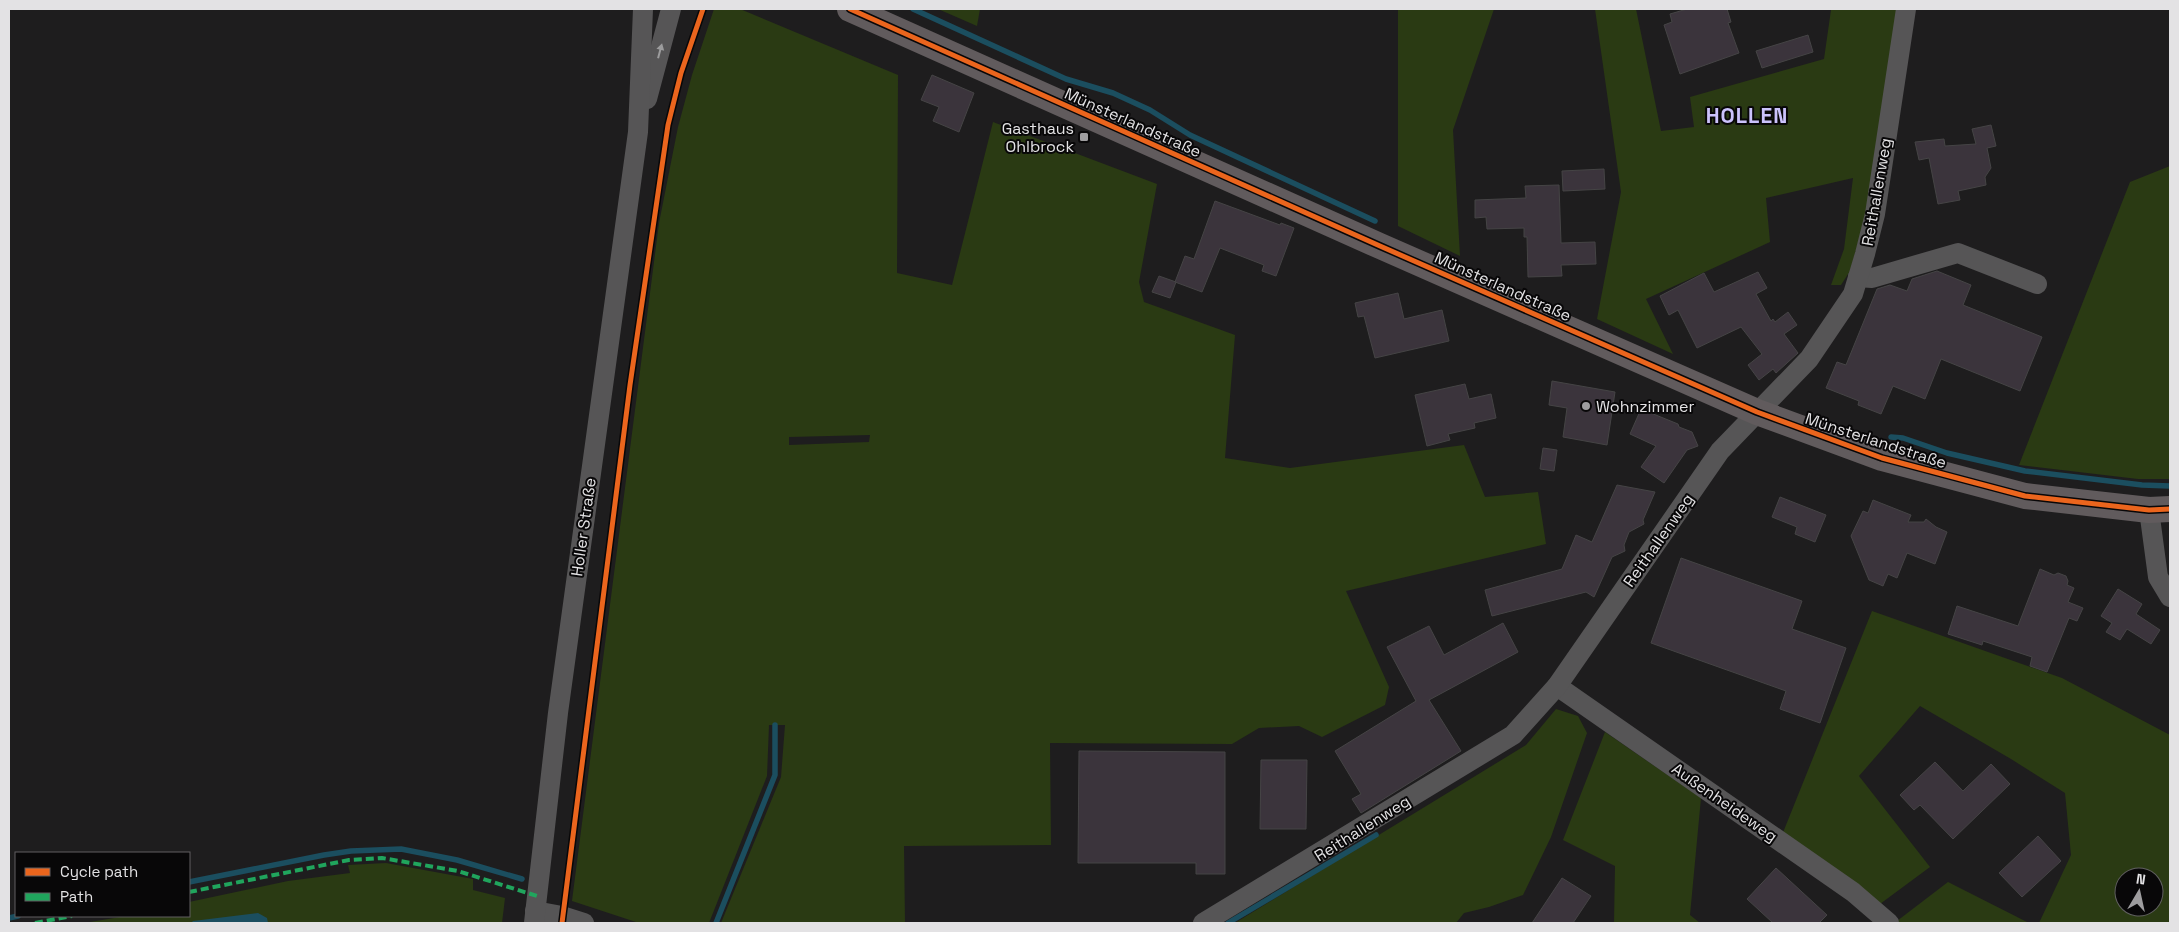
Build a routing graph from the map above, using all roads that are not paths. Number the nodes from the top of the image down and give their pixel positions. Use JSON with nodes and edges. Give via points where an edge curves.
{"nodes":[{"id":1,"x":643,"y":9,"type":"edge"},
{"id":2,"x":671,"y":9,"type":"edge"},
{"id":3,"x":850,"y":9,"type":"edge"},
{"id":4,"x":1906,"y":9,"type":"edge"},
{"id":5,"x":638,"y":132,"type":"junction"},
{"id":6,"x":1858,"y":277,"type":"junction"},
{"id":7,"x":2037,"y":284,"type":"dead end"},
{"id":8,"x":1757,"y":412,"type":"junction"},
{"id":9,"x":2160,"y":510,"type":"edge"},
{"id":10,"x":2170,"y":597,"type":"edge"},
{"id":11,"x":1557,"y":686,"type":"junction"},
{"id":12,"x":535,"y":917,"type":"edge"},
{"id":13,"x":584,"y":923,"type":"edge"},
{"id":14,"x":1203,"y":923,"type":"edge"},
{"id":15,"x":1889,"y":923,"type":"edge"}],
"edges":[{"from":1,"to":5,"type":"street","name":"Holler Straße"},
{"from":5,"to":2,"type":"street","name":"Holler Straße","one_way":true},
{"from":3,"to":8,"type":"main road","name":"Münsterlandstraße"},
{"from":4,"to":6,"type":"street","name":"Reithallenweg","via":[[1875,214]]},
{"from":5,"to":12,"type":"street","name":"Holler Straße","via":[[558,713]]},
{"from":6,"to":7,"type":"street","via":[[1872,278],[1958,253]]},
{"from":6,"to":8,"type":"street","name":"Reithallenweg","via":[[1853,294],[1809,359]]},
{"from":8,"to":9,"type":"main road","name":"Münsterlandstraße","via":[[1882,458],[2025,496]]},
{"from":8,"to":11,"type":"street","name":"Reithallenweg","via":[[1720,451]]},
{"from":9,"to":10,"type":"street","via":[[2158,577]]},
{"from":11,"to":14,"type":"street","name":"Reithallenweg","via":[[1513,735]]},
{"from":11,"to":15,"type":"street","name":"Außenheideweg","via":[[1854,892]]},
{"from":12,"to":13,"type":"street","via":[[562,916]]}]}
